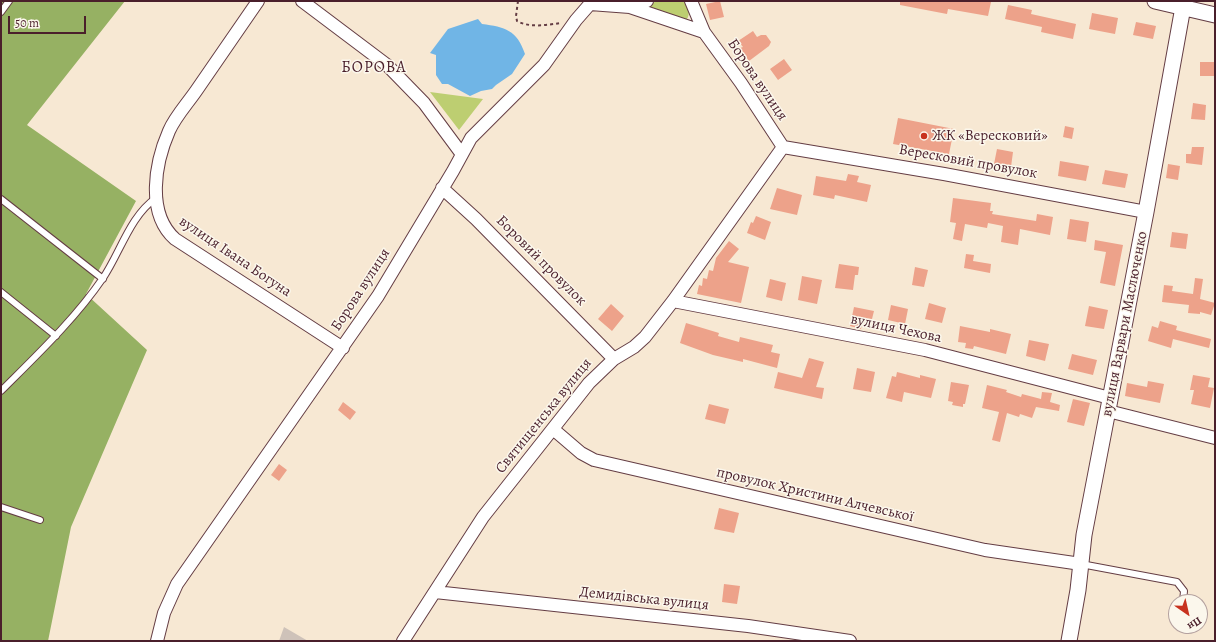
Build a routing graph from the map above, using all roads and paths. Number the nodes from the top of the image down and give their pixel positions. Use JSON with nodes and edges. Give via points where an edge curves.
{"nodes":[{"id":1,"x":9,"y":1,"type":"edge"},
{"id":2,"x":258,"y":1,"type":"edge"},
{"id":3,"x":302,"y":1,"type":"edge"},
{"id":4,"x":518,"y":1,"type":"edge"},
{"id":5,"x":647,"y":1,"type":"edge"},
{"id":6,"x":691,"y":1,"type":"edge"},
{"id":7,"x":1155,"y":1,"type":"edge"},
{"id":8,"x":588,"y":2,"type":"edge"},
{"id":9,"x":630,"y":7,"type":"junction"},
{"id":10,"x":1183,"y":7,"type":"junction"},
{"id":11,"x":1,"y":12,"type":"edge"},
{"id":12,"x":1215,"y":15,"type":"edge"},
{"id":13,"x":576,"y":20,"type":"junction"},
{"id":14,"x":704,"y":32,"type":"junction"},
{"id":15,"x":782,"y":147,"type":"junction"},
{"id":16,"x":461,"y":153,"type":"junction"},
{"id":17,"x":442,"y":188,"type":"junction"},
{"id":18,"x":156,"y":198,"type":"junction"},
{"id":19,"x":1,"y":199,"type":"edge"},
{"id":20,"x":1146,"y":212,"type":"junction"},
{"id":21,"x":103,"y":279,"type":"junction"},
{"id":22,"x":1,"y":292,"type":"edge"},
{"id":23,"x":673,"y":301,"type":"junction"},
{"id":24,"x":56,"y":336,"type":"junction"},
{"id":25,"x":343,"y":348,"type":"junction"},
{"id":26,"x":614,"y":359,"type":"junction"},
{"id":27,"x":1,"y":391,"type":"edge"},
{"id":28,"x":1109,"y":404,"type":"junction"},
{"id":29,"x":553,"y":429,"type":"junction"},
{"id":30,"x":1215,"y":438,"type":"edge"},
{"id":31,"x":1,"y":507,"type":"edge"},
{"id":32,"x":40,"y":520,"type":"dead end"},
{"id":33,"x":1081,"y":564,"type":"junction"},
{"id":34,"x":435,"y":592,"type":"junction"},
{"id":35,"x":1184,"y":594,"type":"edge"},
{"id":36,"x":157,"y":641,"type":"edge"},
{"id":37,"x":403,"y":641,"type":"edge"},
{"id":38,"x":850,"y":641,"type":"edge"},
{"id":39,"x":1069,"y":641,"type":"edge"}],
"edges":[{"from":1,"to":11,"type":"lane"},
{"from":2,"to":18,"type":"street","name":"вулиця Івана Богуна","via":[[169,130],[161,156]]},
{"from":3,"to":16,"type":"street","via":[[387,65],[424,103]]},
{"from":4,"to":13,"type":"path","via":[[516,16],[517,21],[522,24],[553,24]]},
{"from":5,"to":9,"type":"street","name":"Борова вулиця"},
{"from":6,"to":14,"type":"street","name":"Борова вулиця"},
{"from":7,"to":10,"type":"street"},
{"from":8,"to":9,"type":"street","name":"Борова вулиця"},
{"from":8,"to":13,"type":"street","name":"Борова вулиця"},
{"from":9,"to":14,"type":"street","name":"Борова вулиця"},
{"from":10,"to":12,"type":"street"},
{"from":10,"to":20,"type":"street","name":"вулиця Варвари Маслюченко"},
{"from":13,"to":16,"type":"street","name":"Борова вулиця","via":[[544,65],[471,138]]},
{"from":14,"to":15,"type":"street","name":"Борова вулиця"},
{"from":15,"to":20,"type":"street","name":"Вересковий провулок"},
{"from":15,"to":23,"type":"street","name":"Святищенська вулиця"},
{"from":16,"to":17,"type":"street","name":"Борова вулиця"},
{"from":17,"to":25,"type":"street","name":"Борова вулиця","via":[[378,296]]},
{"from":17,"to":26,"type":"street","name":"Боровий провулок"},
{"from":18,"to":21,"type":"lane","via":[[144,206]]},
{"from":18,"to":25,"type":"street","name":"вулиця Івана Богуна","via":[[166,231],[175,239]]},
{"from":19,"to":21,"type":"lane"},
{"from":20,"to":28,"type":"street","name":"вулиця Варвари Маслюченко"},
{"from":21,"to":24,"type":"lane"},
{"from":22,"to":24,"type":"lane"},
{"from":23,"to":26,"type":"street","name":"Святищенська вулиця","via":[[645,337]]},
{"from":23,"to":28,"type":"street","name":"вулиця Чехова","via":[[925,350]]},
{"from":24,"to":27,"type":"lane"},
{"from":25,"to":36,"type":"street","name":"Борова вулиця","via":[[177,584],[164,613]]},
{"from":26,"to":29,"type":"street","name":"Святищенська вулиця","via":[[589,383]]},
{"from":28,"to":30,"type":"street","name":"вулиця Чехова"},
{"from":28,"to":33,"type":"street","name":"вулиця Варвари Маслюченко","via":[[1084,535]]},
{"from":29,"to":33,"type":"street","name":"провулок Христини Алчевської","via":[[581,453],[594,460],[985,550]]},
{"from":29,"to":34,"type":"street","name":"Святищенська вулиця","via":[[483,518]]},
{"from":31,"to":32,"type":"lane"},
{"from":33,"to":35,"type":"lane","via":[[1177,582]]},
{"from":33,"to":39,"type":"street","name":"вулиця Варвари Маслюченко"},
{"from":34,"to":37,"type":"street","name":"Святищенська вулиця"},
{"from":34,"to":38,"type":"street","name":"Демидівська вулиця","via":[[748,626]]}]}
